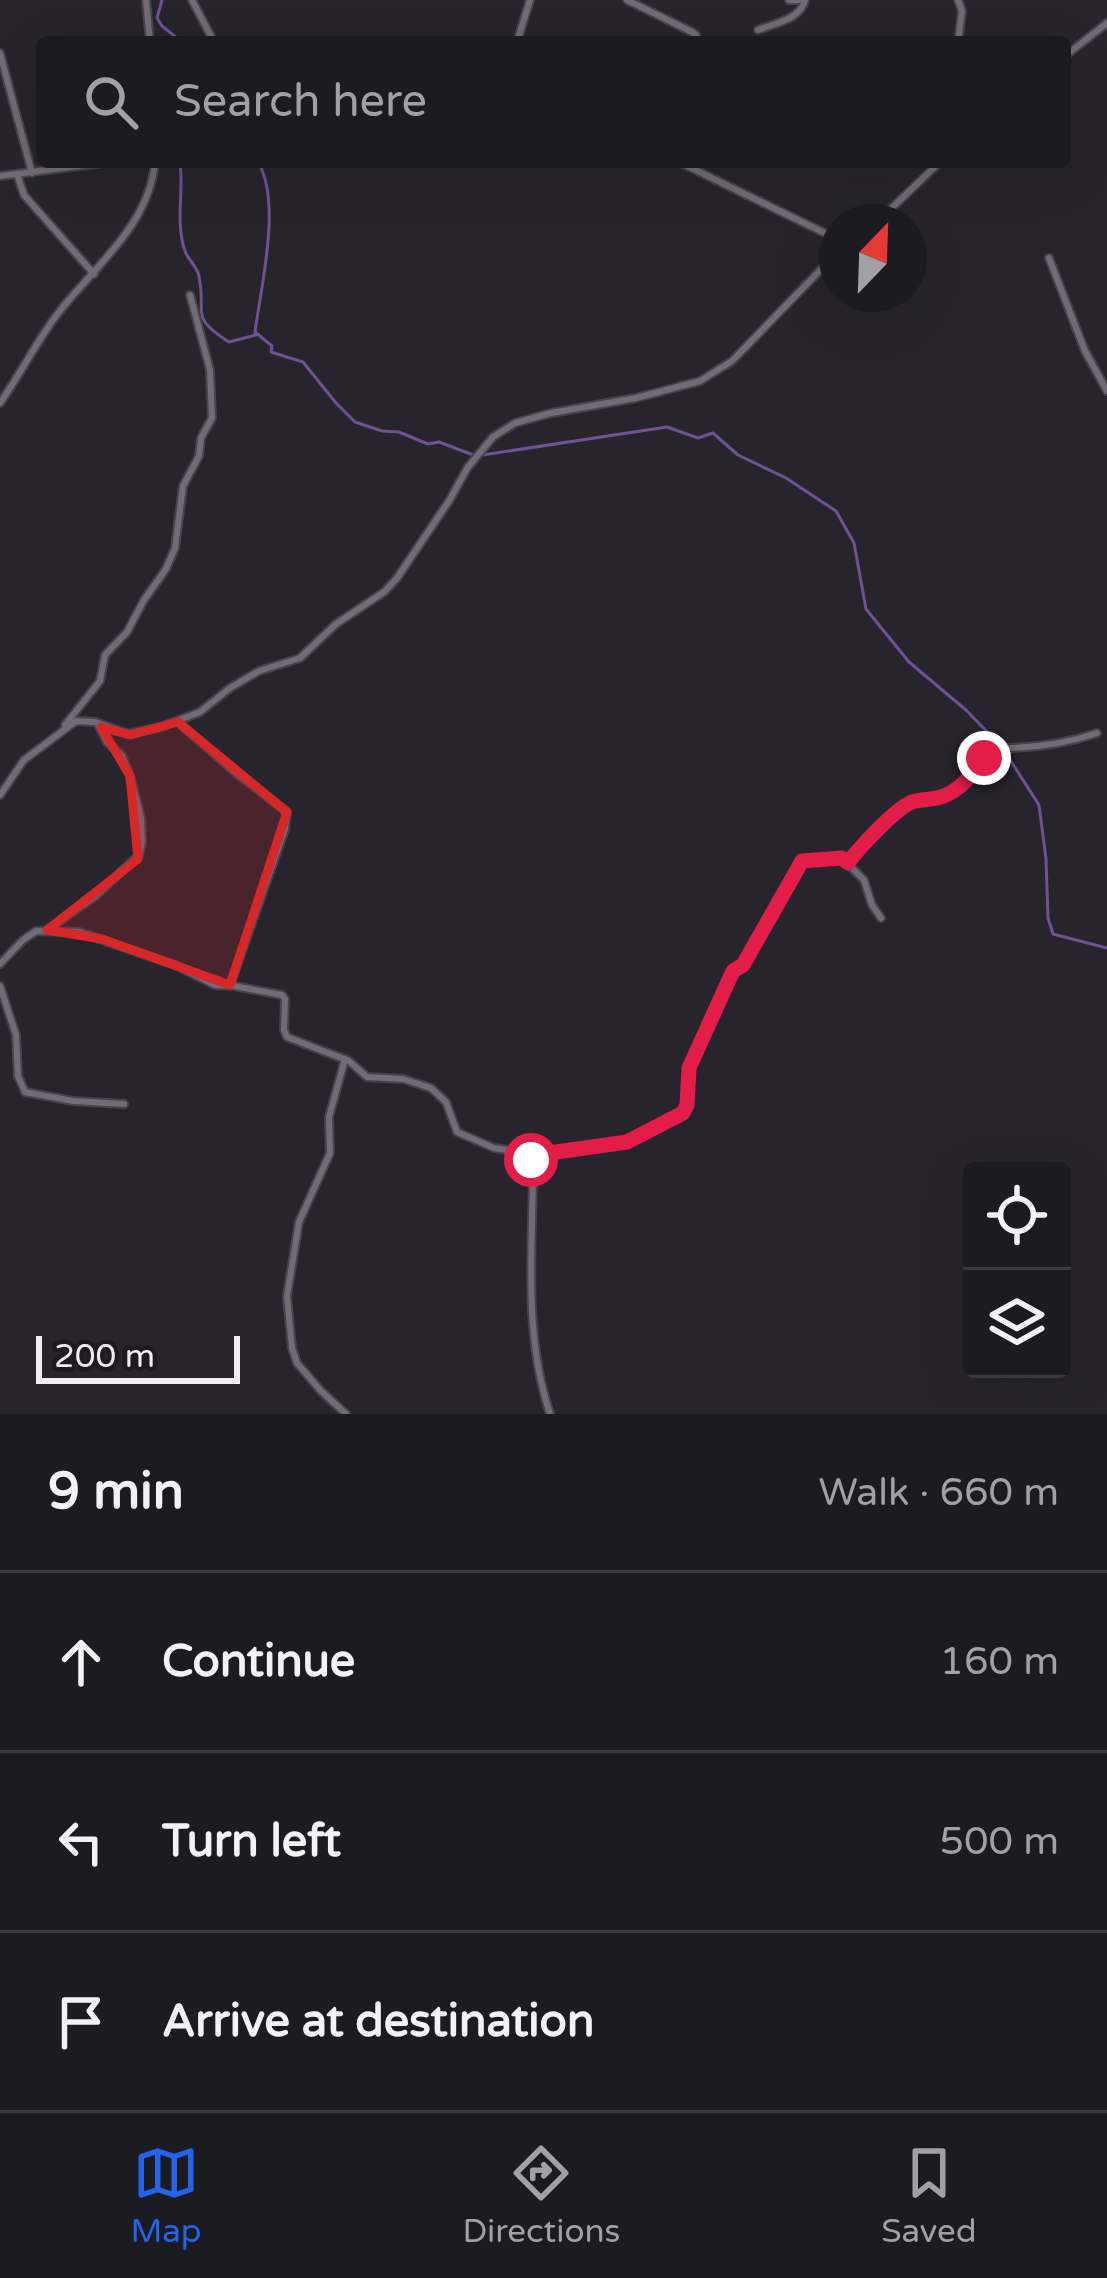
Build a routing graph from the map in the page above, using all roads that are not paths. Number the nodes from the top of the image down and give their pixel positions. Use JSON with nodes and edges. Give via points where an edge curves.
{"nodes":[{"id":1,"x":146,"y":0,"type":"edge"},
{"id":2,"x":191,"y":0,"type":"edge"},
{"id":3,"x":530,"y":0,"type":"edge"},
{"id":4,"x":627,"y":0,"type":"edge"},
{"id":5,"x":789,"y":0,"type":"edge"},
{"id":6,"x":802,"y":0,"type":"edge"},
{"id":7,"x":958,"y":0,"type":"edge"},
{"id":8,"x":1107,"y":23,"type":"edge"},
{"id":9,"x":758,"y":30,"type":"dead end"},
{"id":10,"x":149,"y":36,"type":"edge"},
{"id":11,"x":211,"y":36,"type":"edge"},
{"id":12,"x":520,"y":36,"type":"edge"},
{"id":13,"x":696,"y":36,"type":"edge"},
{"id":14,"x":959,"y":36,"type":"edge"},
{"id":15,"x":1071,"y":51,"type":"edge"},
{"id":16,"x":0,"y":53,"type":"edge"},
{"id":17,"x":67,"y":168,"type":"edge"},
{"id":18,"x":154,"y":168,"type":"edge"},
{"id":19,"x":691,"y":168,"type":"edge"},
{"id":20,"x":934,"y":168,"type":"edge"},
{"id":21,"x":32,"y":173,"type":"junction"},
{"id":22,"x":17,"y":174,"type":"junction"},
{"id":23,"x":0,"y":176,"type":"edge"},
{"id":24,"x":896,"y":204,"type":"edge"},
{"id":25,"x":819,"y":230,"type":"edge"},
{"id":26,"x":1048,"y":258,"type":"dead end"},
{"id":27,"x":819,"y":272,"type":"edge"},
{"id":28,"x":94,"y":274,"type":"junction"},
{"id":29,"x":190,"y":295,"type":"dead end"},
{"id":30,"x":1107,"y":391,"type":"edge"},
{"id":31,"x":0,"y":403,"type":"edge"},
{"id":32,"x":95,"y":722,"type":"junction"},
{"id":33,"x":178,"y":722,"type":"junction"},
{"id":34,"x":62,"y":730,"type":"junction"},
{"id":35,"x":1097,"y":733,"type":"dead end"},
{"id":36,"x":0,"y":795,"type":"edge"},
{"id":37,"x":848,"y":863,"type":"junction"},
{"id":38,"x":880,"y":918,"type":"dead end"},
{"id":39,"x":46,"y":930,"type":"junction"},
{"id":40,"x":0,"y":964,"type":"edge"},
{"id":41,"x":230,"y":985,"type":"junction"},
{"id":42,"x":0,"y":986,"type":"edge"},
{"id":43,"x":345,"y":1059,"type":"junction"},
{"id":44,"x":124,"y":1104,"type":"dead end"},
{"id":45,"x":528,"y":1156,"type":"junction"},
{"id":46,"x":346,"y":1414,"type":"edge"},
{"id":47,"x":550,"y":1414,"type":"edge"}],
"edges":[{"from":1,"to":10,"type":"street"},
{"from":2,"to":11,"type":"street"},
{"from":3,"to":12,"type":"street"},
{"from":4,"to":13,"type":"street"},
{"from":5,"to":6,"type":"street"},
{"from":6,"to":9,"type":"street","via":[[797,14]]},
{"from":7,"to":14,"type":"street"},
{"from":8,"to":15,"type":"street"},
{"from":16,"to":21,"type":"street"},
{"from":17,"to":21,"type":"street"},
{"from":18,"to":28,"type":"street","via":[[140,215]]},
{"from":19,"to":25,"type":"street"},
{"from":20,"to":24,"type":"street"},
{"from":21,"to":22,"type":"street"},
{"from":22,"to":23,"type":"street"},
{"from":22,"to":28,"type":"street","via":[[24,195]]},
{"from":26,"to":30,"type":"street"},
{"from":27,"to":33,"type":"street","via":[[714,374],[515,423],[493,436],[384,592],[300,658],[249,676]]},
{"from":28,"to":31,"type":"street","via":[[36,343]]},
{"from":29,"to":34,"type":"street","via":[[212,418],[183,486],[179,533],[127,632],[105,655],[100,680]]},
{"from":32,"to":33,"type":"street","via":[[128,734]]},
{"from":32,"to":34,"type":"street"},
{"from":32,"to":39,"type":"street","via":[[130,776],[141,818],[139,855]]},
{"from":33,"to":41,"type":"street","via":[[287,812]]},
{"from":34,"to":36,"type":"street","via":[[25,760]]},
{"from":35,"to":37,"type":"street","via":[[1051,746],[991,748],[963,784],[903,807]]},
{"from":37,"to":38,"type":"street"},
{"from":37,"to":45,"type":"street","via":[[800,864],[733,971],[689,1068],[683,1113],[627,1142]]},
{"from":39,"to":40,"type":"street","via":[[30,934]]},
{"from":39,"to":41,"type":"street","via":[[102,938]]},
{"from":41,"to":43,"type":"street","via":[[282,995],[286,1037]]},
{"from":42,"to":44,"type":"street","via":[[25,1092]]},
{"from":43,"to":45,"type":"street","via":[[367,1076],[431,1088],[457,1132]]},
{"from":43,"to":46,"type":"street","via":[[329,1117],[330,1153],[299,1222],[287,1296],[297,1363]]},
{"from":45,"to":47,"type":"street","via":[[530,1307]]}]}
